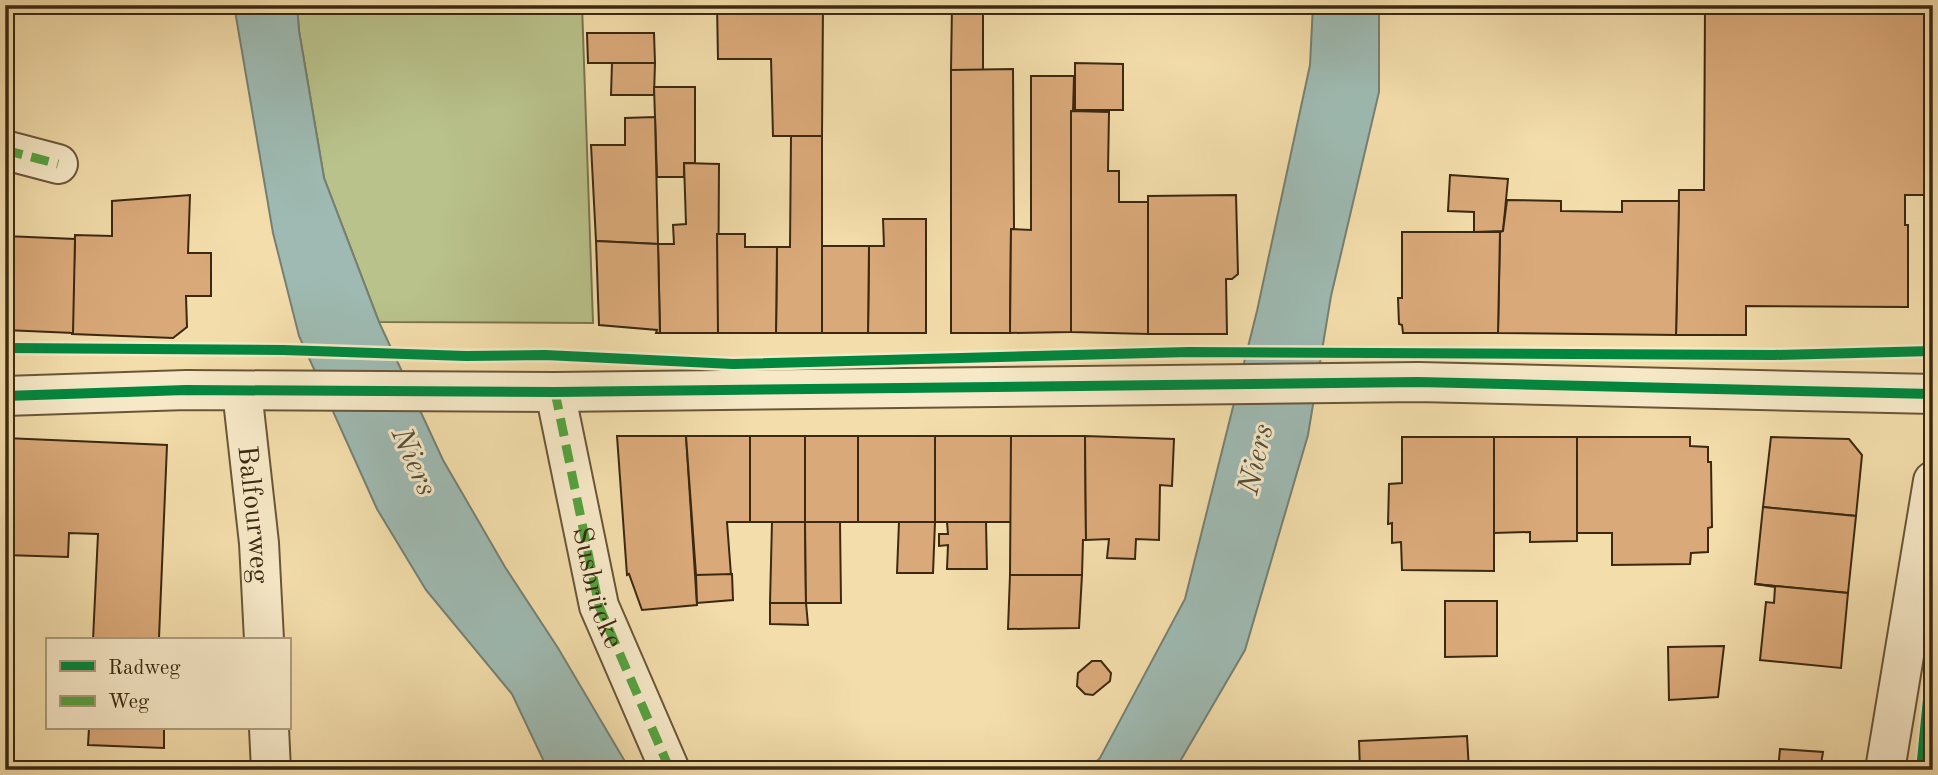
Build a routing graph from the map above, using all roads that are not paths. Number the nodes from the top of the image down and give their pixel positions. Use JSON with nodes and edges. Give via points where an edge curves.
{"nodes":[{"id":1,"x":5,"y":150,"type":"edge"},
{"id":2,"x":58,"y":164,"type":"dead end"},
{"id":3,"x":242,"y":391,"type":"junction"},
{"id":4,"x":555,"y":392,"type":"junction"},
{"id":5,"x":1933,"y":394,"type":"edge"},
{"id":6,"x":5,"y":396,"type":"edge"},
{"id":7,"x":1933,"y":481,"type":"edge"},
{"id":8,"x":264,"y":638,"type":"edge"},
{"id":9,"x":269,"y":730,"type":"edge"},
{"id":10,"x":271,"y":770,"type":"edge"},
{"id":11,"x":670,"y":770,"type":"edge"},
{"id":12,"x":1885,"y":770,"type":"edge"}],
"edges":[{"from":1,"to":2,"type":"street"},
{"from":3,"to":4,"type":"street"},
{"from":3,"to":6,"type":"street"},
{"from":3,"to":8,"type":"street","name":"Balfourweg","via":[[259,542]]},
{"from":4,"to":5,"type":"street","via":[[1418,382]]},
{"from":4,"to":11,"type":"street","name":"Susbrücke","via":[[599,606]]},
{"from":7,"to":12,"type":"street"},
{"from":9,"to":10,"type":"street"}]}
